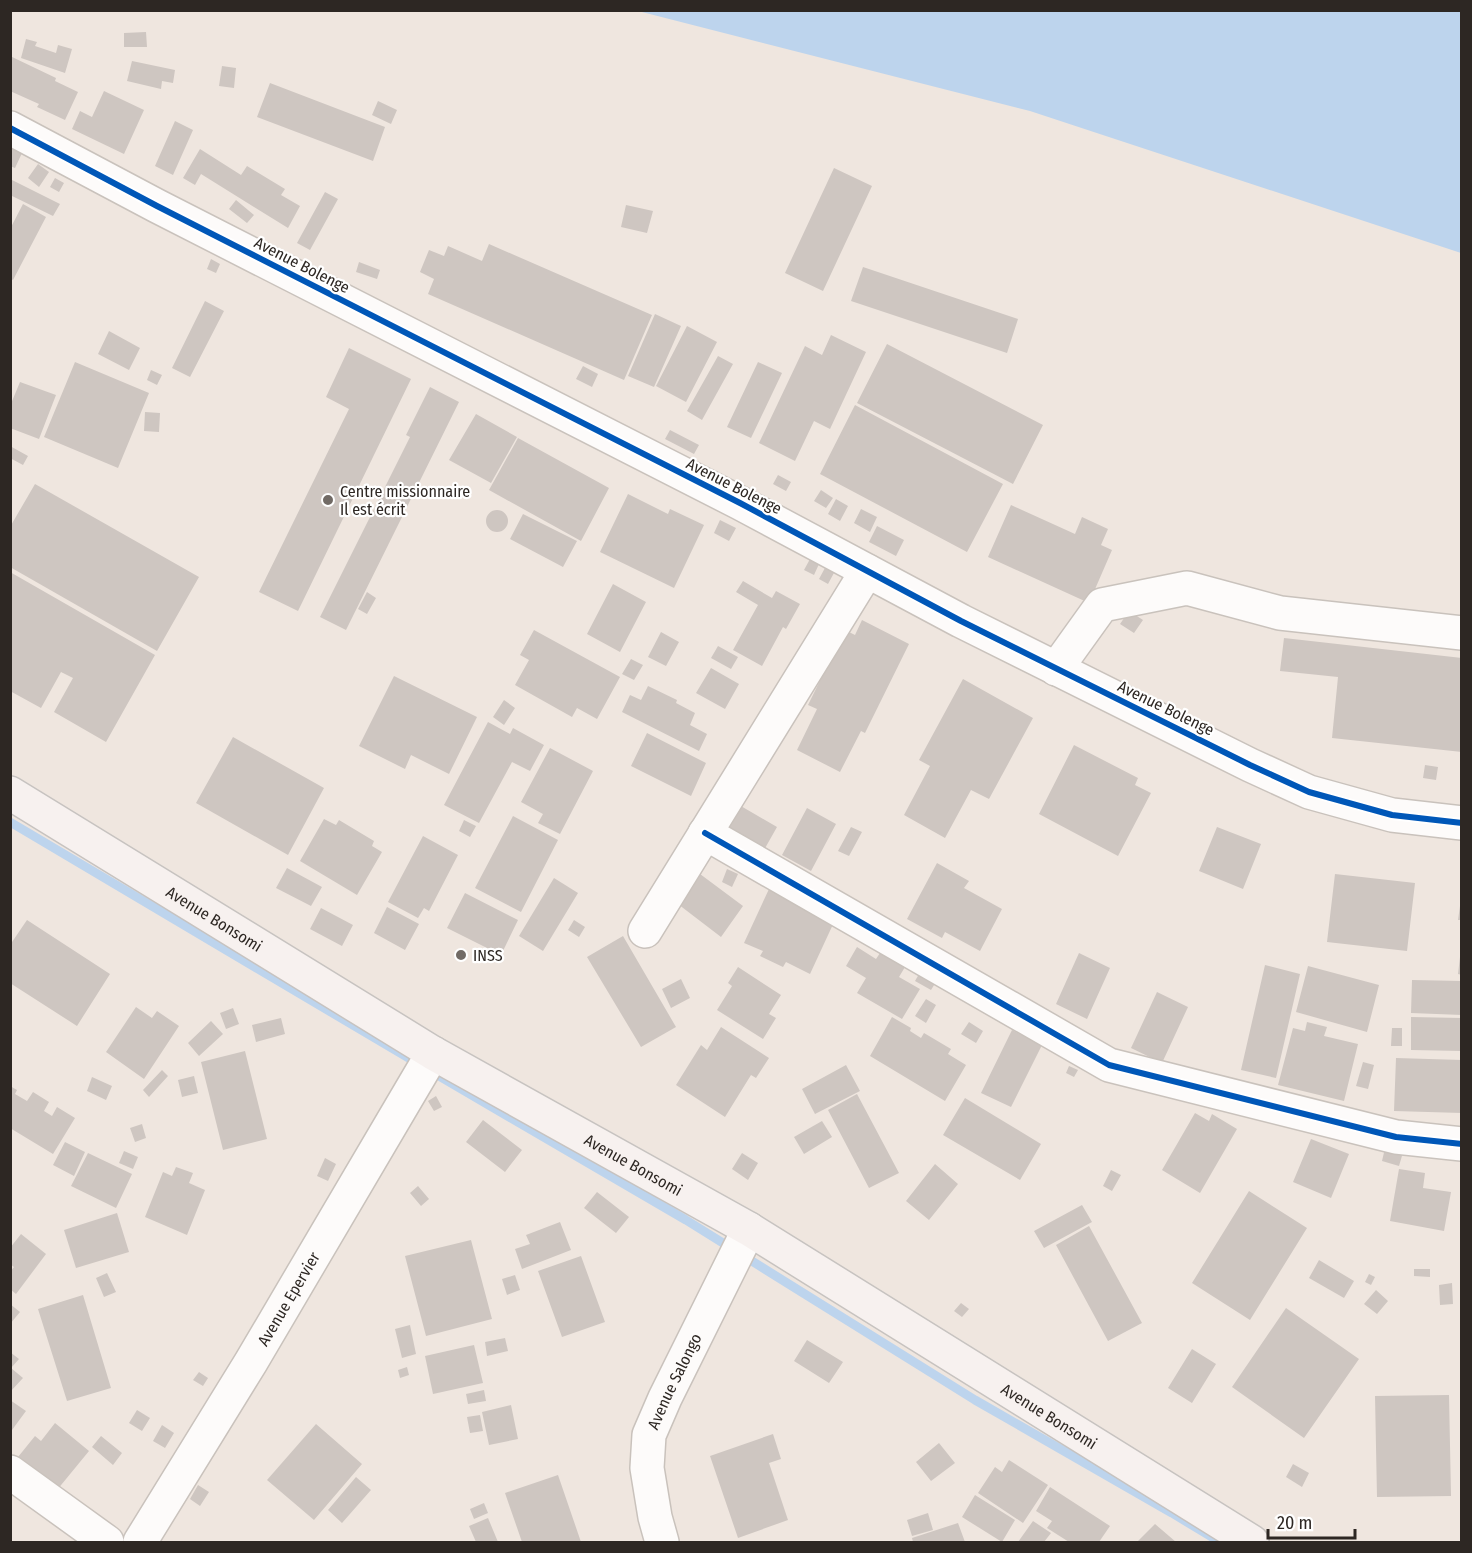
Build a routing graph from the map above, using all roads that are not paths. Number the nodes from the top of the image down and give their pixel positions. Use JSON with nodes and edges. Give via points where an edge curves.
{"nodes":[{"id":1,"x":10,"y":128,"type":"edge"},
{"id":2,"x":867,"y":571,"type":"junction"},
{"id":3,"x":1461,"y":633,"type":"edge"},
{"id":4,"x":1056,"y":669,"type":"junction"},
{"id":5,"x":10,"y":793,"type":"edge"},
{"id":6,"x":1461,"y":823,"type":"edge"},
{"id":7,"x":705,"y":833,"type":"junction"},
{"id":8,"x":645,"y":931,"type":"dead end"},
{"id":9,"x":433,"y":1053,"type":"junction"},
{"id":10,"x":1461,"y":1144,"type":"edge"},
{"id":11,"x":749,"y":1229,"type":"junction"},
{"id":12,"x":10,"y":1472,"type":"edge"},
{"id":13,"x":107,"y":1542,"type":"edge"},
{"id":14,"x":140,"y":1542,"type":"edge"},
{"id":15,"x":662,"y":1542,"type":"edge"},
{"id":16,"x":1249,"y":1542,"type":"edge"}],
"edges":[{"from":1,"to":2,"type":"street","name":"Avenue Bolenge"},
{"from":2,"to":4,"type":"street","name":"Avenue Bolenge"},
{"from":2,"to":7,"type":"street"},
{"from":3,"to":4,"type":"street","via":[[1280,613],[1187,588],[1102,605]]},
{"from":4,"to":6,"type":"street","name":"Avenue Bolenge","via":[[1309,792],[1392,814]]},
{"from":5,"to":9,"type":"main road","name":"Avenue Bonsomi"},
{"from":7,"to":8,"type":"street"},
{"from":7,"to":10,"type":"street","via":[[1109,1065],[1396,1137]]},
{"from":9,"to":11,"type":"main road","name":"Avenue Bonsomi"},
{"from":9,"to":14,"type":"street","name":"Avenue Epervier"},
{"from":11,"to":15,"type":"street","name":"Avenue Salongo","via":[[649,1435],[647,1468]]},
{"from":11,"to":16,"type":"main road","name":"Avenue Bonsomi"},
{"from":12,"to":13,"type":"street"}]}
